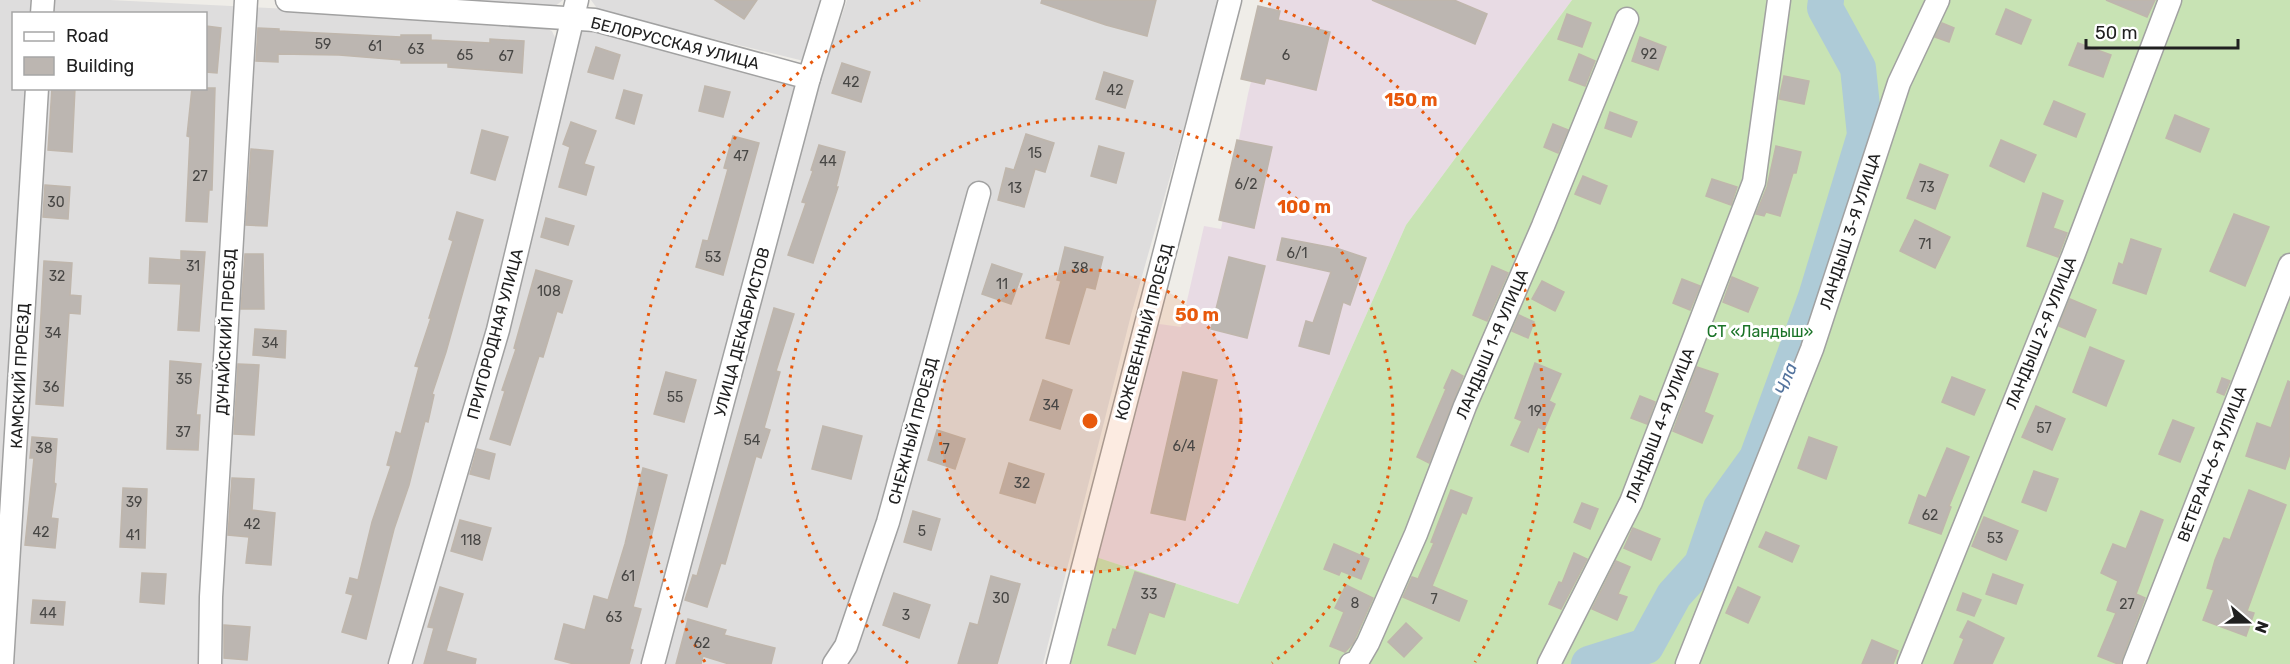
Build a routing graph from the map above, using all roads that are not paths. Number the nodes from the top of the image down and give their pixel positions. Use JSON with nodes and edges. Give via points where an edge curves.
{"nodes":[{"id":1,"x":246,"y":0,"type":"edge"},
{"id":2,"x":287,"y":0,"type":"edge"},
{"id":3,"x":832,"y":0,"type":"edge"},
{"id":4,"x":1230,"y":0,"type":"edge"},
{"id":5,"x":1779,"y":0,"type":"edge"},
{"id":6,"x":1938,"y":0,"type":"edge"},
{"id":7,"x":2170,"y":0,"type":"edge"},
{"id":8,"x":575,"y":10,"type":"edge"},
{"id":9,"x":1627,"y":19,"type":"dead end"},
{"id":10,"x":810,"y":78,"type":"junction"},
{"id":11,"x":37,"y":90,"type":"edge"},
{"id":12,"x":979,"y":193,"type":"dead end"},
{"id":13,"x":2290,"y":265,"type":"edge"},
{"id":14,"x":2,"y":664,"type":"edge"},
{"id":15,"x":210,"y":664,"type":"edge"},
{"id":16,"x":400,"y":664,"type":"edge"},
{"id":17,"x":653,"y":664,"type":"edge"},
{"id":18,"x":834,"y":664,"type":"edge"},
{"id":19,"x":1058,"y":664,"type":"edge"},
{"id":20,"x":1351,"y":664,"type":"edge"},
{"id":21,"x":1549,"y":664,"type":"edge"},
{"id":22,"x":1686,"y":664,"type":"edge"},
{"id":23,"x":1909,"y":664,"type":"edge"},
{"id":24,"x":2134,"y":664,"type":"edge"}],
"edges":[{"from":1,"to":15,"type":"street","name":"ДУНАЙСКИЙ ПРОЕЗД"},
{"from":2,"to":8,"type":"street","name":"БЕЛОРУССКАЯ УЛИЦА"},
{"from":3,"to":10,"type":"street","name":"УЛИЦА ДЕКАБРИСТОВ"},
{"from":4,"to":19,"type":"street","name":"КОЖЕВЕННЫЙ ПРОЕЗД"},
{"from":5,"to":21,"type":"street","name":"ЛАНДЫШ 4-Я УЛИЦА","via":[[1754,182],[1631,502]]},
{"from":6,"to":22,"type":"street","name":"ЛАНДЫШ 3-Я УЛИЦА","via":[[1899,83],[1812,349]]},
{"from":7,"to":23,"type":"street","name":"ЛАНДЫШ 2-Я УЛИЦА","via":[[2073,255]]},
{"from":8,"to":10,"type":"street","name":"БЕЛОРУССКАЯ УЛИЦА","via":[[595,20]]},
{"from":8,"to":16,"type":"street","name":"ПРИГОРОДНАЯ УЛИЦА","via":[[498,330]]},
{"from":9,"to":20,"type":"street","name":"ЛАНДЫШ 1-Я УЛИЦА","via":[[1465,406],[1416,534],[1368,643],[1357,662]]},
{"from":10,"to":17,"type":"street","name":"УЛИЦА ДЕКАБРИСТОВ"},
{"from":11,"to":14,"type":"street","name":"КАМСКИЙ ПРОЕЗД"},
{"from":12,"to":18,"type":"street","name":"СНЕЖНЫЙ ПРОЕЗД","via":[[888,522],[846,646]]},
{"from":13,"to":24,"type":"street","name":"ВЕТЕРАН-6-Я УЛИЦА"}]}
